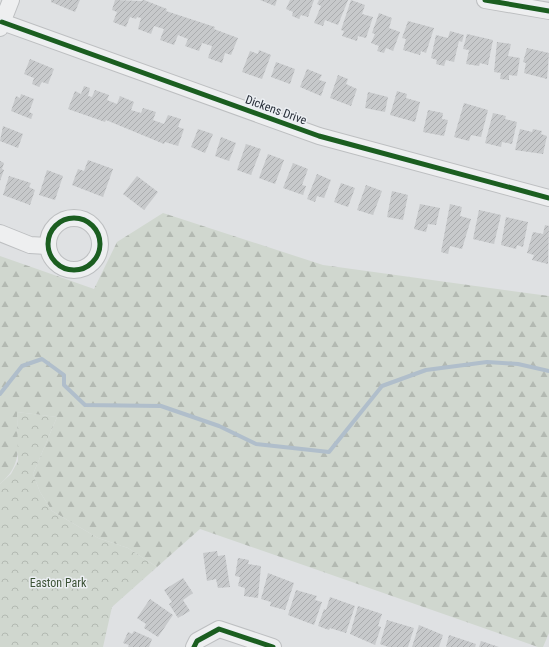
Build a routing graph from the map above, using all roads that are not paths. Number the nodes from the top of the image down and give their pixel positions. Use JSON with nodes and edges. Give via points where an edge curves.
{"nodes":[{"id":1,"x":11,"y":0,"type":"edge"},
{"id":2,"x":485,"y":0,"type":"edge"},
{"id":3,"x":549,"y":10,"type":"edge"},
{"id":4,"x":1,"y":25,"type":"edge"},
{"id":5,"x":549,"y":198,"type":"edge"},
{"id":6,"x":0,"y":233,"type":"edge"},
{"id":7,"x":47,"y":246,"type":"dead end"},
{"id":8,"x":194,"y":647,"type":"edge"},
{"id":9,"x":273,"y":647,"type":"edge"}],
"edges":[{"from":1,"to":4,"type":"street"},
{"from":2,"to":3,"type":"street"},
{"from":4,"to":5,"type":"street","name":"Dickens Drive","via":[[319,136]]},
{"from":6,"to":7,"type":"street","via":[[30,245]]},
{"from":8,"to":9,"type":"street","via":[[197,640],[219,629]]}]}
